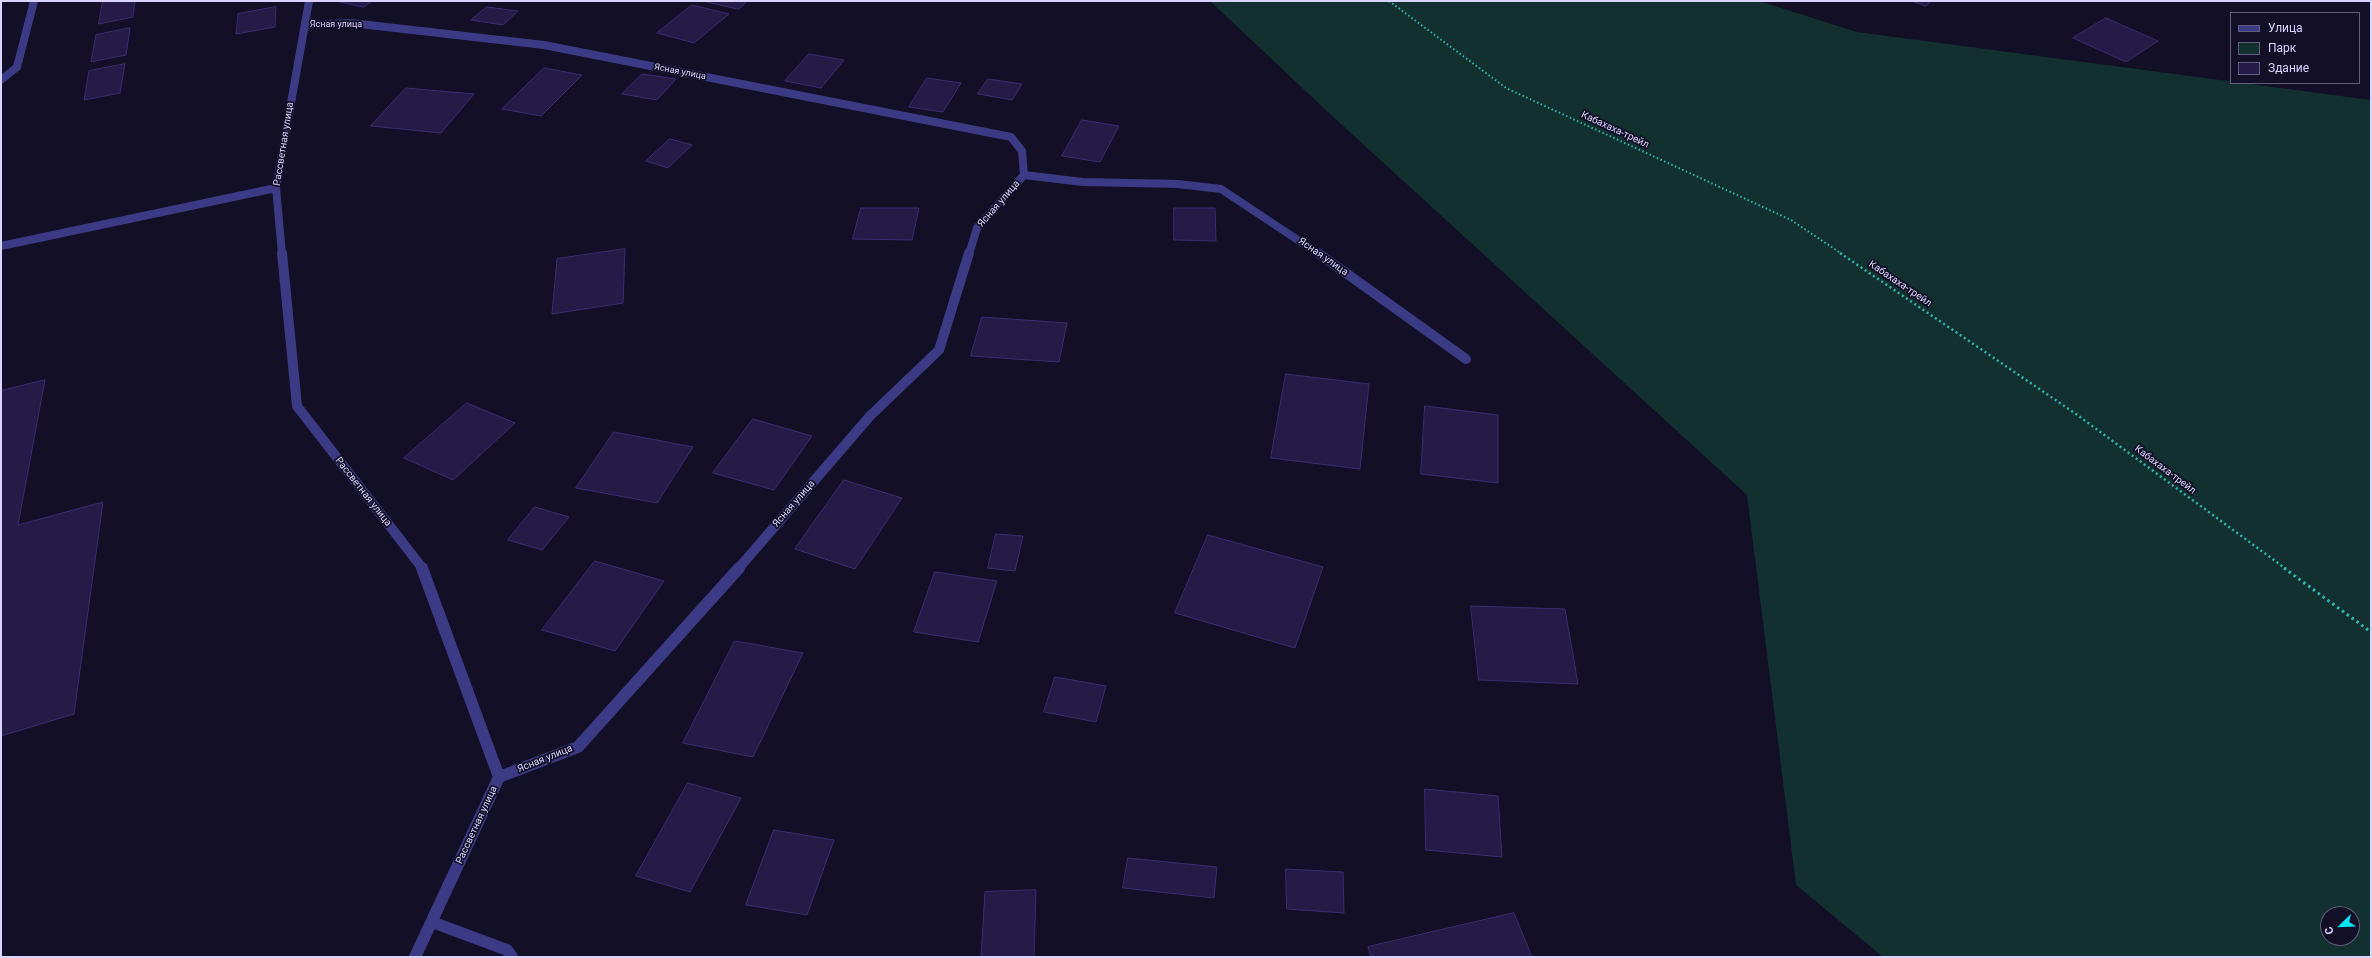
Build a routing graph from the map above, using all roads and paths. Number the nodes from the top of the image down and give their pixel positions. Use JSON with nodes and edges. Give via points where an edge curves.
{"nodes":[{"id":1,"x":34,"y":1,"type":"edge"},
{"id":2,"x":309,"y":1,"type":"edge"},
{"id":3,"x":1389,"y":1,"type":"edge"},
{"id":4,"x":305,"y":24,"type":"junction"},
{"id":5,"x":1,"y":80,"type":"edge"},
{"id":6,"x":1024,"y":175,"type":"junction"},
{"id":7,"x":276,"y":188,"type":"junction"},
{"id":8,"x":1,"y":246,"type":"edge"},
{"id":9,"x":1466,"y":360,"type":"dead end"},
{"id":10,"x":2371,"y":632,"type":"edge"},
{"id":11,"x":499,"y":778,"type":"junction"},
{"id":12,"x":432,"y":922,"type":"junction"},
{"id":13,"x":415,"y":957,"type":"edge"},
{"id":14,"x":512,"y":957,"type":"edge"}],
"edges":[{"from":1,"to":5,"type":"street","via":[[17,67]]},
{"from":2,"to":4,"type":"street","name":"Рассветная улица"},
{"from":3,"to":10,"type":"path","name":"Кабахаха-трейл","via":[[1506,88],[1792,220],[2076,414]]},
{"from":4,"to":6,"type":"street","name":"Ясная улица","via":[[351,23],[544,45],[1011,137],[1022,151]]},
{"from":4,"to":7,"type":"street","name":"Рассветная улица"},
{"from":6,"to":9,"type":"street","name":"Ясная улица","via":[[1083,182],[1178,184],[1221,189],[1285,230]]},
{"from":6,"to":11,"type":"street","name":"Ясная улица","via":[[977,228],[939,350],[870,416],[697,616],[578,747]]},
{"from":7,"to":8,"type":"street"},
{"from":7,"to":11,"type":"street","name":"Рассветная улица","via":[[297,406],[423,570]]},
{"from":11,"to":12,"type":"street","name":"Рассветная улица"},
{"from":12,"to":13,"type":"street","name":"Рассветная улица"},
{"from":12,"to":14,"type":"street","via":[[506,950]]}]}
